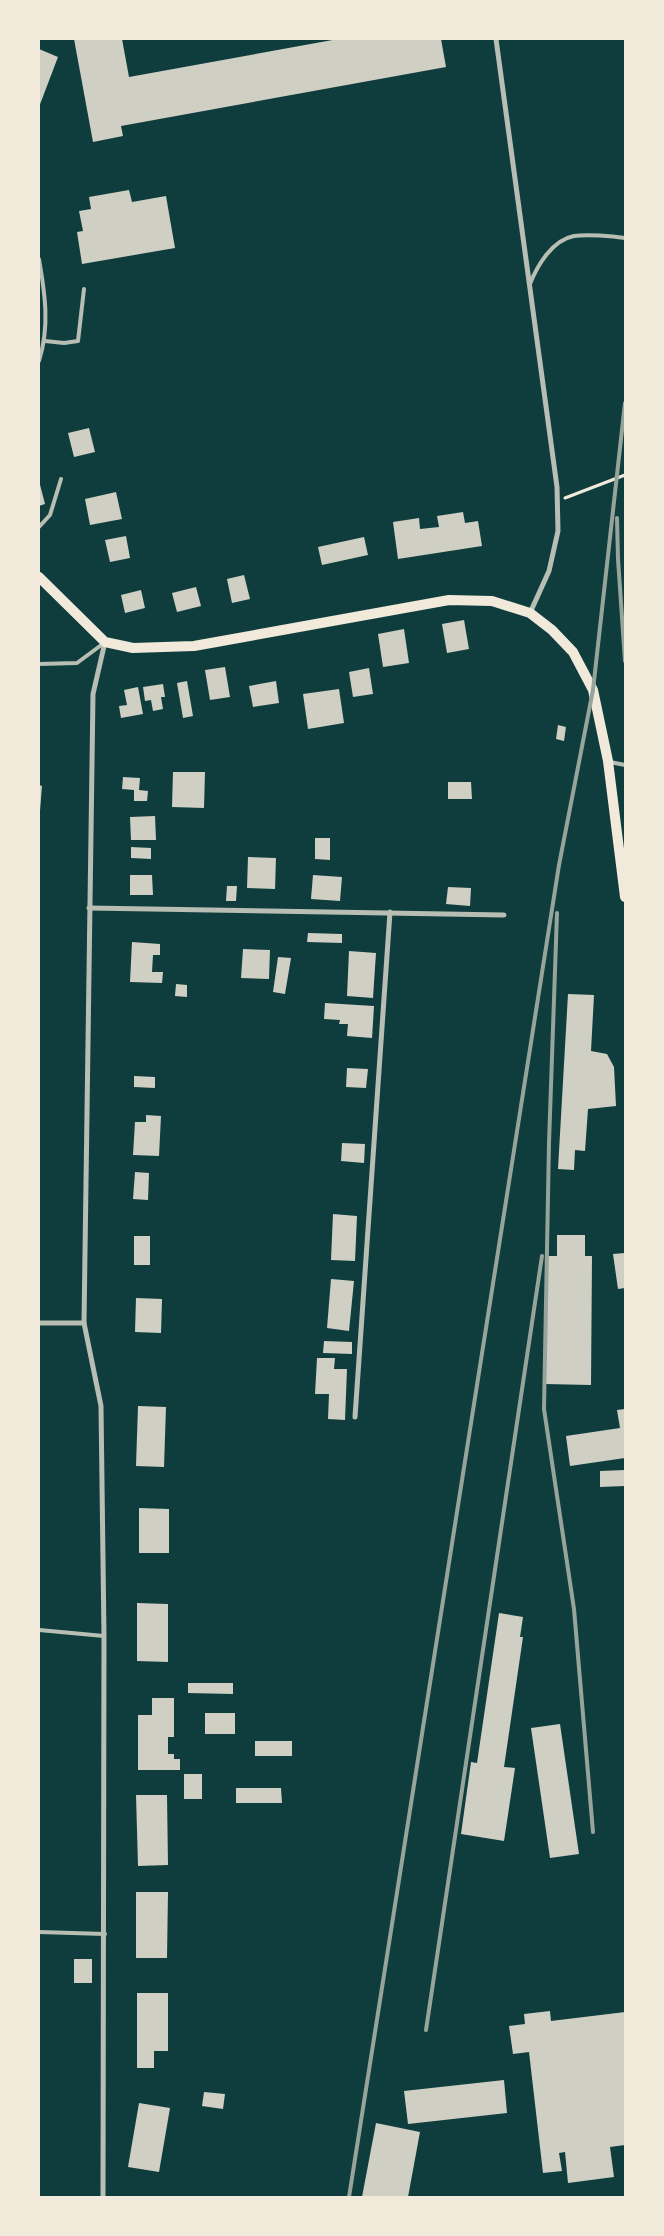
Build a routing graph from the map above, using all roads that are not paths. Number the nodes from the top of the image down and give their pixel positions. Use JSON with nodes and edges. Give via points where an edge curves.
{"nodes":[{"id":1,"x":496,"y":39,"type":"edge"},
{"id":2,"x":625,"y":238,"type":"edge"},
{"id":3,"x":39,"y":259,"type":"edge"},
{"id":4,"x":529,"y":286,"type":"junction"},
{"id":5,"x":84,"y":289,"type":"dead end"},
{"id":6,"x":45,"y":341,"type":"junction"},
{"id":7,"x":39,"y":361,"type":"edge"},
{"id":8,"x":61,"y":480,"type":"dead end"},
{"id":9,"x":39,"y":527,"type":"edge"},
{"id":10,"x":39,"y":577,"type":"edge"},
{"id":11,"x":530,"y":613,"type":"junction"},
{"id":12,"x":105,"y":642,"type":"junction"},
{"id":13,"x":39,"y":664,"type":"edge"},
{"id":14,"x":608,"y":761,"type":"junction"},
{"id":15,"x":625,"y":765,"type":"edge"},
{"id":16,"x":625,"y":897,"type":"edge"},
{"id":17,"x":89,"y":908,"type":"junction"},
{"id":18,"x":390,"y":912,"type":"junction"},
{"id":19,"x":504,"y":915,"type":"dead end"},
{"id":20,"x":84,"y":1322,"type":"junction"},
{"id":21,"x":39,"y":1323,"type":"edge"},
{"id":22,"x":355,"y":1417,"type":"dead end"},
{"id":23,"x":39,"y":1630,"type":"edge"},
{"id":24,"x":104,"y":1636,"type":"junction"},
{"id":25,"x":39,"y":1932,"type":"edge"},
{"id":26,"x":105,"y":1934,"type":"junction"},
{"id":27,"x":102,"y":2197,"type":"edge"}],
"edges":[{"from":1,"to":4,"type":"street"},
{"from":2,"to":4,"type":"lane","via":[[573,236],[556,246],[538,266]]},
{"from":3,"to":6,"type":"lane","via":[[46,302]]},
{"from":4,"to":11,"type":"street","via":[[557,487],[558,531],[549,571]]},
{"from":5,"to":6,"type":"lane","via":[[78,341]]},
{"from":6,"to":7,"type":"lane"},
{"from":8,"to":9,"type":"lane","via":[[50,515]]},
{"from":10,"to":12,"type":"main road"},
{"from":11,"to":12,"type":"main road","via":[[492,601],[449,600],[194,646],[133,648]]},
{"from":11,"to":14,"type":"main road","via":[[573,652],[593,690]]},
{"from":12,"to":13,"type":"lane","via":[[77,663]]},
{"from":12,"to":17,"type":"street","via":[[93,694]]},
{"from":14,"to":15,"type":"lane"},
{"from":14,"to":16,"type":"main road"},
{"from":17,"to":18,"type":"street"},
{"from":17,"to":20,"type":"street"},
{"from":18,"to":19,"type":"street"},
{"from":18,"to":22,"type":"street"},
{"from":20,"to":21,"type":"street"},
{"from":20,"to":24,"type":"street","via":[[101,1406]]},
{"from":23,"to":24,"type":"lane"},
{"from":24,"to":26,"type":"street"},
{"from":25,"to":26,"type":"lane"},
{"from":26,"to":27,"type":"street"}]}
